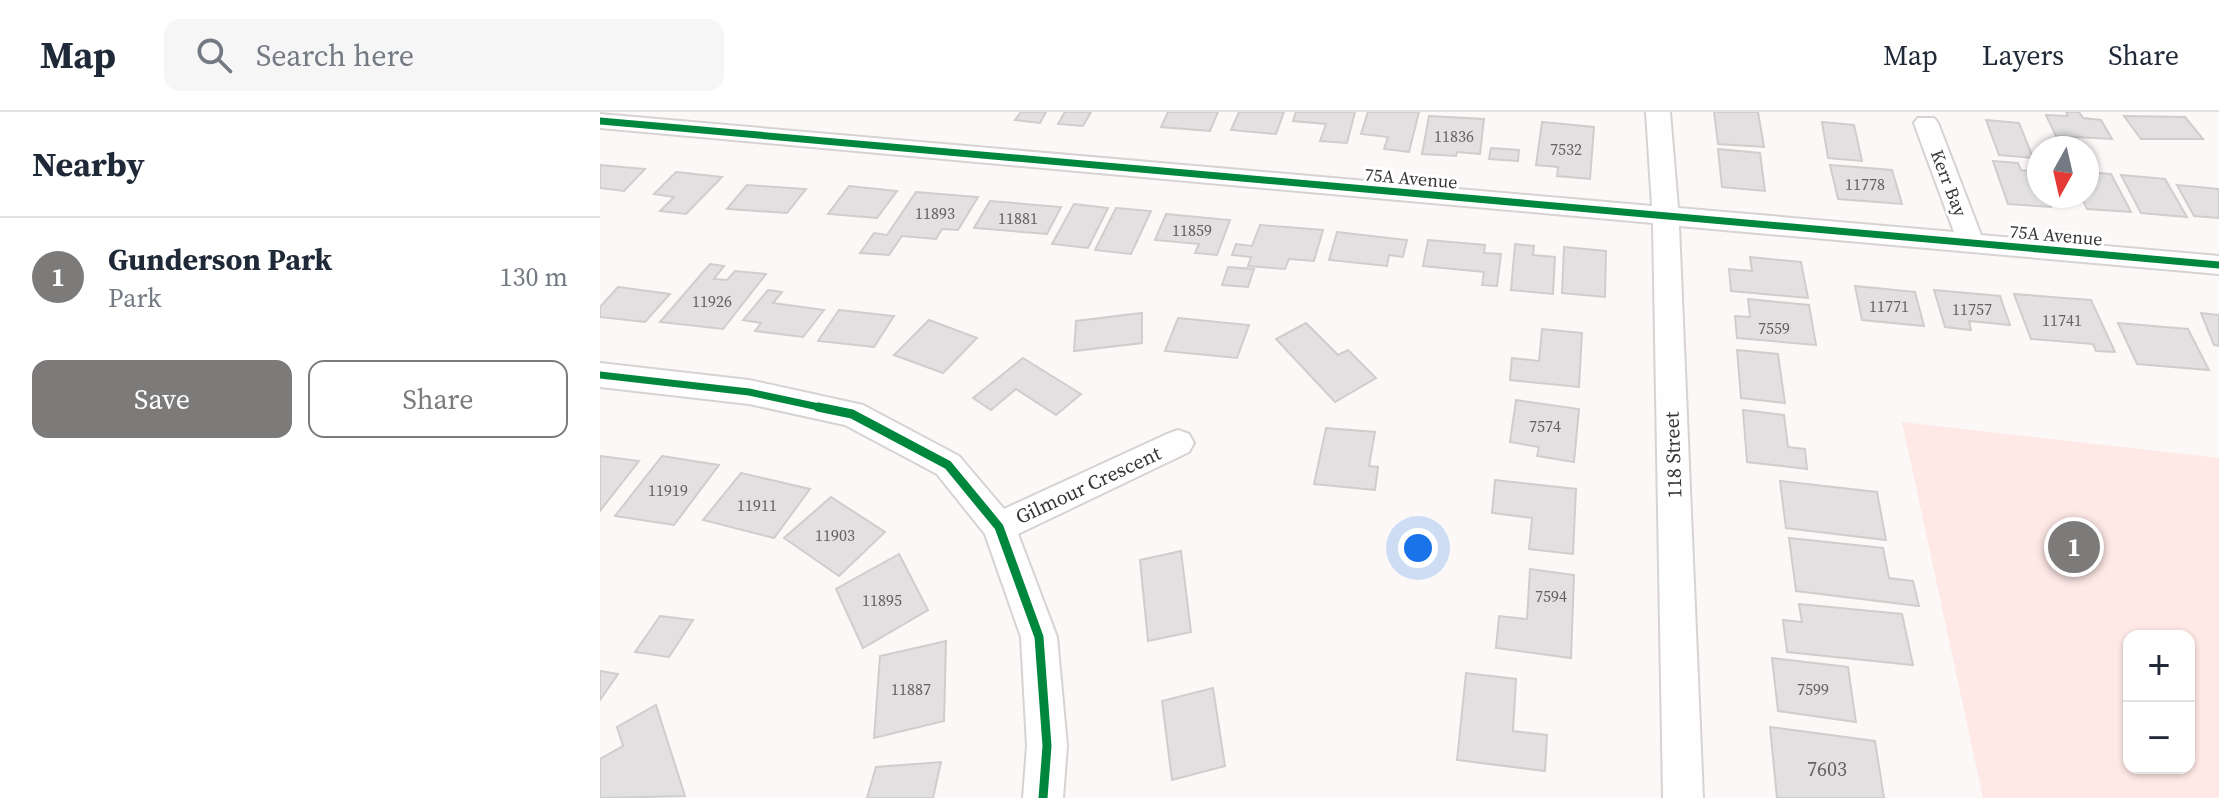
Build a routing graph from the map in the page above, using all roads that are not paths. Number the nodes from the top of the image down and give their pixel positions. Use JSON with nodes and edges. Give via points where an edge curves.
{"nodes":[{"id":1,"x":1658,"y":112,"type":"edge"},
{"id":2,"x":600,"y":121,"type":"edge"},
{"id":3,"x":1926,"y":123,"type":"dead end"},
{"id":4,"x":1666,"y":217,"type":"junction"},
{"id":5,"x":1971,"y":243,"type":"junction"},
{"id":6,"x":2219,"y":265,"type":"edge"},
{"id":7,"x":600,"y":375,"type":"edge"},
{"id":8,"x":1178,"y":443,"type":"dead end"},
{"id":9,"x":999,"y":527,"type":"junction"},
{"id":10,"x":1043,"y":798,"type":"edge"},
{"id":11,"x":1683,"y":798,"type":"edge"}],
"edges":[{"from":1,"to":4,"type":"street","name":"118 Street"},
{"from":2,"to":4,"type":"street","name":"75A Avenue"},
{"from":3,"to":5,"type":"street","name":"Kerr Bay"},
{"from":4,"to":5,"type":"street","name":"75A Avenue"},
{"from":4,"to":11,"type":"street","name":"118 Street"},
{"from":5,"to":6,"type":"street","name":"75A Avenue"},
{"from":7,"to":9,"type":"street","name":"Gilmour Crescent","via":[[749,392],[852,414],[948,465]]},
{"from":8,"to":9,"type":"street","name":"Gilmour Crescent"},
{"from":9,"to":10,"type":"street","name":"Gilmour Crescent","via":[[1039,637],[1047,746]]}]}
